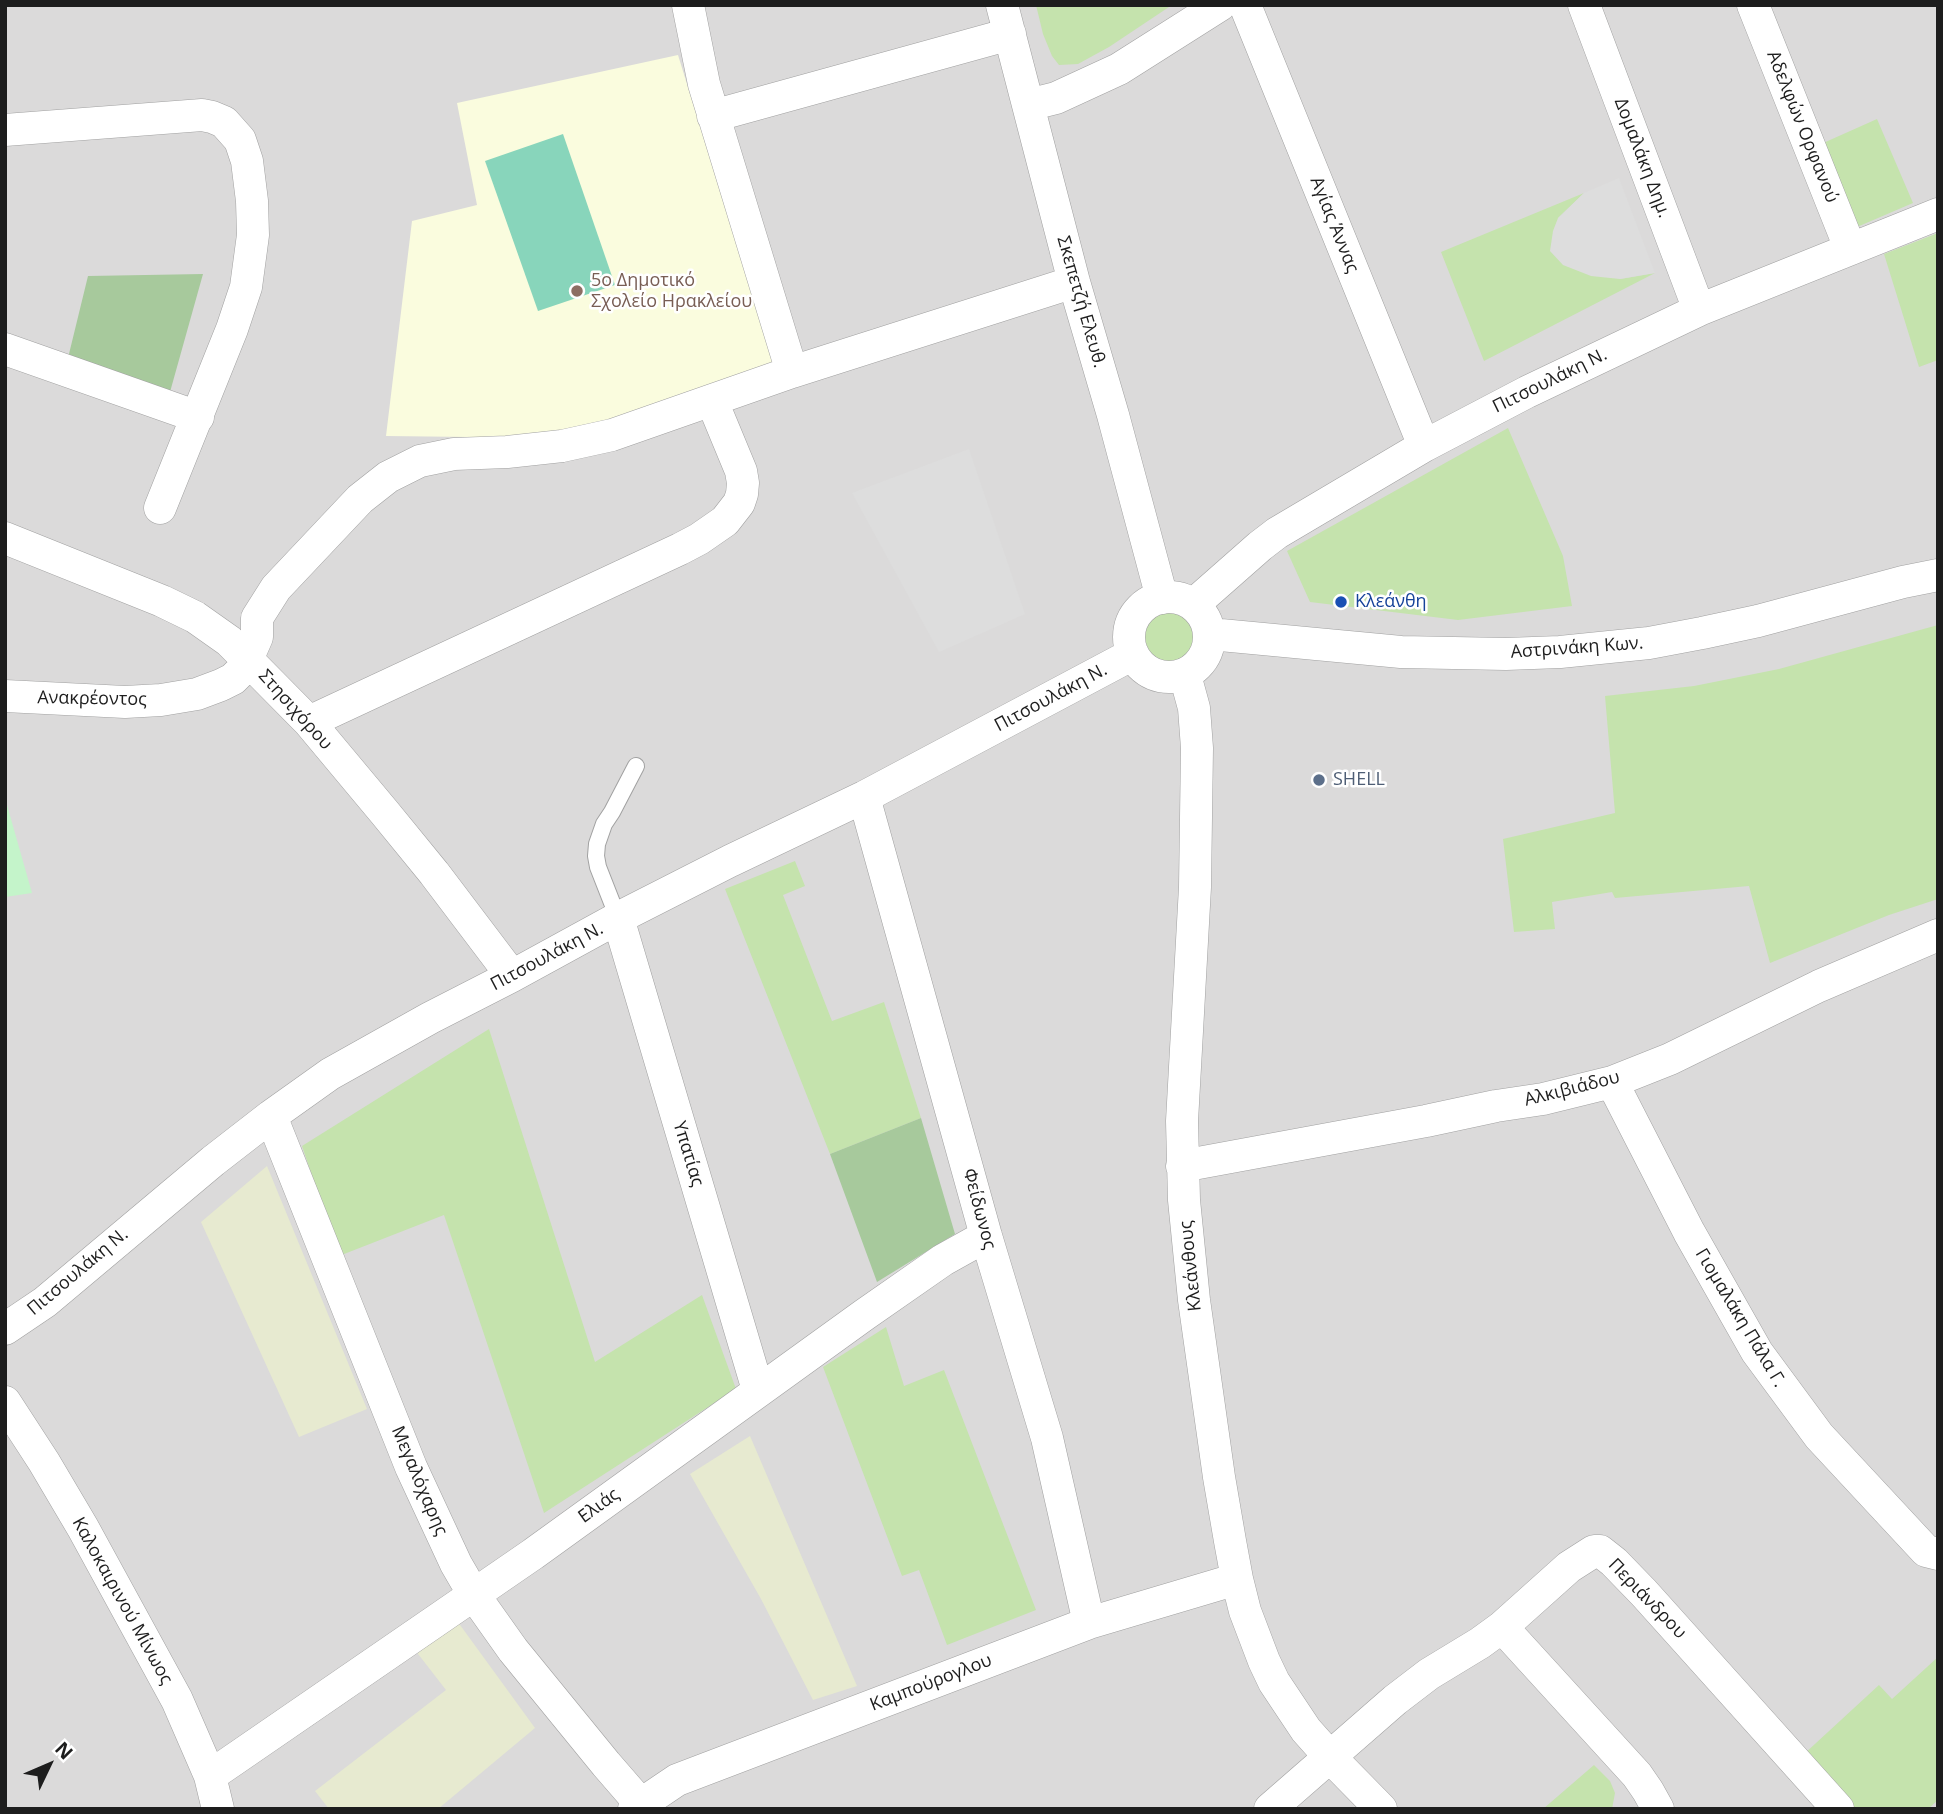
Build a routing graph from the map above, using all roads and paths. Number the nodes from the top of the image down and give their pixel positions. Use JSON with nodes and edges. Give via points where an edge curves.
{"nodes":[{"id":1,"x":688,"y":5,"type":"edge"},
{"id":2,"x":1220,"y":5,"type":"edge"},
{"id":3,"x":1245,"y":5,"type":"edge"},
{"id":4,"x":1584,"y":5,"type":"edge"},
{"id":5,"x":1753,"y":5,"type":"edge"},
{"id":6,"x":1006,"y":20,"type":"edge"},
{"id":7,"x":1028,"y":105,"type":"junction"},
{"id":8,"x":713,"y":116,"type":"junction"},
{"id":9,"x":5,"y":130,"type":"edge"},
{"id":10,"x":1938,"y":214,"type":"edge"},
{"id":11,"x":1850,"y":248,"type":"junction"},
{"id":12,"x":1074,"y":282,"type":"junction"},
{"id":13,"x":1699,"y":310,"type":"junction"},
{"id":14,"x":5,"y":349,"type":"edge"},
{"id":15,"x":792,"y":372,"type":"junction"},
{"id":16,"x":712,"y":401,"type":"junction"},
{"id":17,"x":198,"y":417,"type":"junction"},
{"id":18,"x":1424,"y":446,"type":"junction"},
{"id":19,"x":160,"y":508,"type":"dead end"},
{"id":20,"x":5,"y":538,"type":"edge"},
{"id":21,"x":1938,"y":575,"type":"edge"},
{"id":22,"x":1162,"y":598,"type":"junction"},
{"id":23,"x":1193,"y":605,"type":"junction"},
{"id":24,"x":1210,"y":634,"type":"junction"},
{"id":25,"x":1133,"y":654,"type":"junction"},
{"id":26,"x":248,"y":659,"type":"junction"},
{"id":27,"x":1185,"y":675,"type":"junction"},
{"id":28,"x":5,"y":696,"type":"edge"},
{"id":29,"x":309,"y":722,"type":"junction"},
{"id":30,"x":636,"y":766,"type":"dead end"},
{"id":31,"x":864,"y":797,"type":"junction"},
{"id":32,"x":618,"y":918,"type":"junction"},
{"id":33,"x":1938,"y":935,"type":"edge"},
{"id":34,"x":512,"y":976,"type":"junction"},
{"id":35,"x":1612,"y":1082,"type":"junction"},
{"id":36,"x":271,"y":1116,"type":"junction"},
{"id":37,"x":1182,"y":1166,"type":"junction"},
{"id":38,"x":986,"y":1236,"type":"junction"},
{"id":39,"x":5,"y":1329,"type":"edge"},
{"id":40,"x":758,"y":1390,"type":"junction"},
{"id":41,"x":5,"y":1402,"type":"edge"},
{"id":42,"x":1938,"y":1554,"type":"edge"},
{"id":43,"x":1237,"y":1580,"type":"junction"},
{"id":44,"x":474,"y":1595,"type":"junction"},
{"id":45,"x":1089,"y":1623,"type":"junction"},
{"id":46,"x":1502,"y":1627,"type":"junction"},
{"id":47,"x":1330,"y":1757,"type":"junction"},
{"id":48,"x":212,"y":1799,"type":"edge"},
{"id":49,"x":639,"y":1807,"type":"edge"},
{"id":50,"x":1270,"y":1809,"type":"edge"},
{"id":51,"x":1381,"y":1809,"type":"edge"},
{"id":52,"x":1658,"y":1809,"type":"edge"},
{"id":53,"x":1838,"y":1809,"type":"edge"}],
"edges":[{"from":1,"to":8,"type":"street"},
{"from":2,"to":7,"type":"street","via":[[1119,69]]},
{"from":3,"to":18,"type":"street","name":"Αγίας Άννας"},
{"from":4,"to":13,"type":"street","name":"Δομαλάκη Δημ."},
{"from":5,"to":11,"type":"street","name":"Αδελφών Ορφανού"},
{"from":6,"to":7,"type":"street","name":"Σκεπετζή Ελευθ."},
{"from":6,"to":8,"type":"street"},
{"from":7,"to":12,"type":"street","name":"Σκεπετζή Ελευθ."},
{"from":8,"to":15,"type":"street"},
{"from":9,"to":17,"type":"street","via":[[202,116],[220,120],[238,137],[250,183],[250,264],[243,301]]},
{"from":10,"to":11,"type":"street","name":"Πιτσουλάκη Ν."},
{"from":11,"to":13,"type":"street","name":"Πιτσουλάκη Ν."},
{"from":12,"to":15,"type":"street"},
{"from":12,"to":22,"type":"street","name":"Σκεπετζή Ελευθ."},
{"from":13,"to":18,"type":"street","name":"Πιτσουλάκη Ν."},
{"from":14,"to":17,"type":"street"},
{"from":15,"to":16,"type":"street"},
{"from":16,"to":26,"type":"street","via":[[590,441],[437,457],[396,473],[360,499],[276,588],[257,618],[257,637]]},
{"from":16,"to":29,"type":"street","via":[[743,483],[739,503],[725,521],[680,549]]},
{"from":17,"to":19,"type":"street"},
{"from":18,"to":23,"type":"street","name":"Πιτσουλάκη Ν.","via":[[1277,533]]},
{"from":20,"to":26,"type":"street","name":"Στησιχόρου","via":[[195,617]]},
{"from":21,"to":24,"type":"street","name":"Αστρινάκη Κων.","via":[[1702,633],[1560,652],[1401,652]]},
{"from":22,"to":23,"type":"street","via":[[1179,598]]},
{"from":22,"to":25,"type":"street","via":[[1146,604],[1133,619],[1129,637]]},
{"from":23,"to":24,"type":"street"},
{"from":24,"to":27,"type":"street","via":[[1204,659]]},
{"from":25,"to":27,"type":"street","via":[[1152,674],[1168,678]]},
{"from":25,"to":31,"type":"street","name":"Πιτσουλάκη Ν."},
{"from":26,"to":28,"type":"street","name":"Ανακρέοντος","via":[[243,669],[221,685],[161,700]]},
{"from":26,"to":29,"type":"street","name":"Στησιχόρου"},
{"from":27,"to":37,"type":"street","name":"Κλεάνθους","via":[[1194,708],[1197,748]]},
{"from":29,"to":34,"type":"street","name":"Στησιχόρου"},
{"from":30,"to":32,"type":"lane","via":[[597,844],[598,867]]},
{"from":31,"to":32,"type":"street","name":"Πιτσουλάκη Ν."},
{"from":31,"to":38,"type":"street","name":"Φείδωνος"},
{"from":32,"to":34,"type":"street","name":"Πιτσουλάκη Ν."},
{"from":32,"to":40,"type":"street","name":"Υπατίας"},
{"from":33,"to":35,"type":"street","name":"Αλκιβιάδου"},
{"from":34,"to":36,"type":"street","name":"Πιτσουλάκη Ν.","via":[[330,1074]]},
{"from":35,"to":37,"type":"street","name":"Αλκιβιάδου"},
{"from":35,"to":42,"type":"street","name":"Γιομαλάκη Πάλα Γ.","via":[[1713,1277],[1770,1371],[1819,1436],[1926,1551]]},
{"from":36,"to":39,"type":"street","name":"Πιτσουλάκη Ν.","via":[[151,1210],[45,1302]]},
{"from":36,"to":44,"type":"street","name":"Μεγαλόχαρης","via":[[411,1467]]},
{"from":37,"to":43,"type":"street","name":"Κλεάνθους","via":[[1194,1300]]},
{"from":38,"to":40,"type":"street","name":"Ελιάς","via":[[943,1260]]},
{"from":38,"to":45,"type":"street","name":"Φείδωνος","via":[[1047,1438]]},
{"from":40,"to":44,"type":"street","name":"Ελιάς"},
{"from":41,"to":48,"type":"street","name":"Καλοκαιρινού Μίνωος","via":[[44,1462],[177,1700]]},
{"from":43,"to":45,"type":"street","name":"Καμπούρογλου"},
{"from":43,"to":47,"type":"street","name":"Κλεάνθους","via":[[1274,1682]]},
{"from":44,"to":48,"type":"street","name":"Ελιάς"},
{"from":44,"to":49,"type":"street","name":"Μεγαλόχαρης"},
{"from":45,"to":49,"type":"street","name":"Καμπούρογλου","via":[[677,1780]]},
{"from":46,"to":47,"type":"street","name":"Περιάνδρου","via":[[1429,1674]]},
{"from":46,"to":52,"type":"street","via":[[1637,1775]]},
{"from":46,"to":53,"type":"street","name":"Περιάνδρου","via":[[1578,1560],[1600,1552],[1653,1603]]},
{"from":47,"to":50,"type":"street","name":"Περιάνδρου"},
{"from":47,"to":51,"type":"street","name":"Κλεάνθους"}]}
